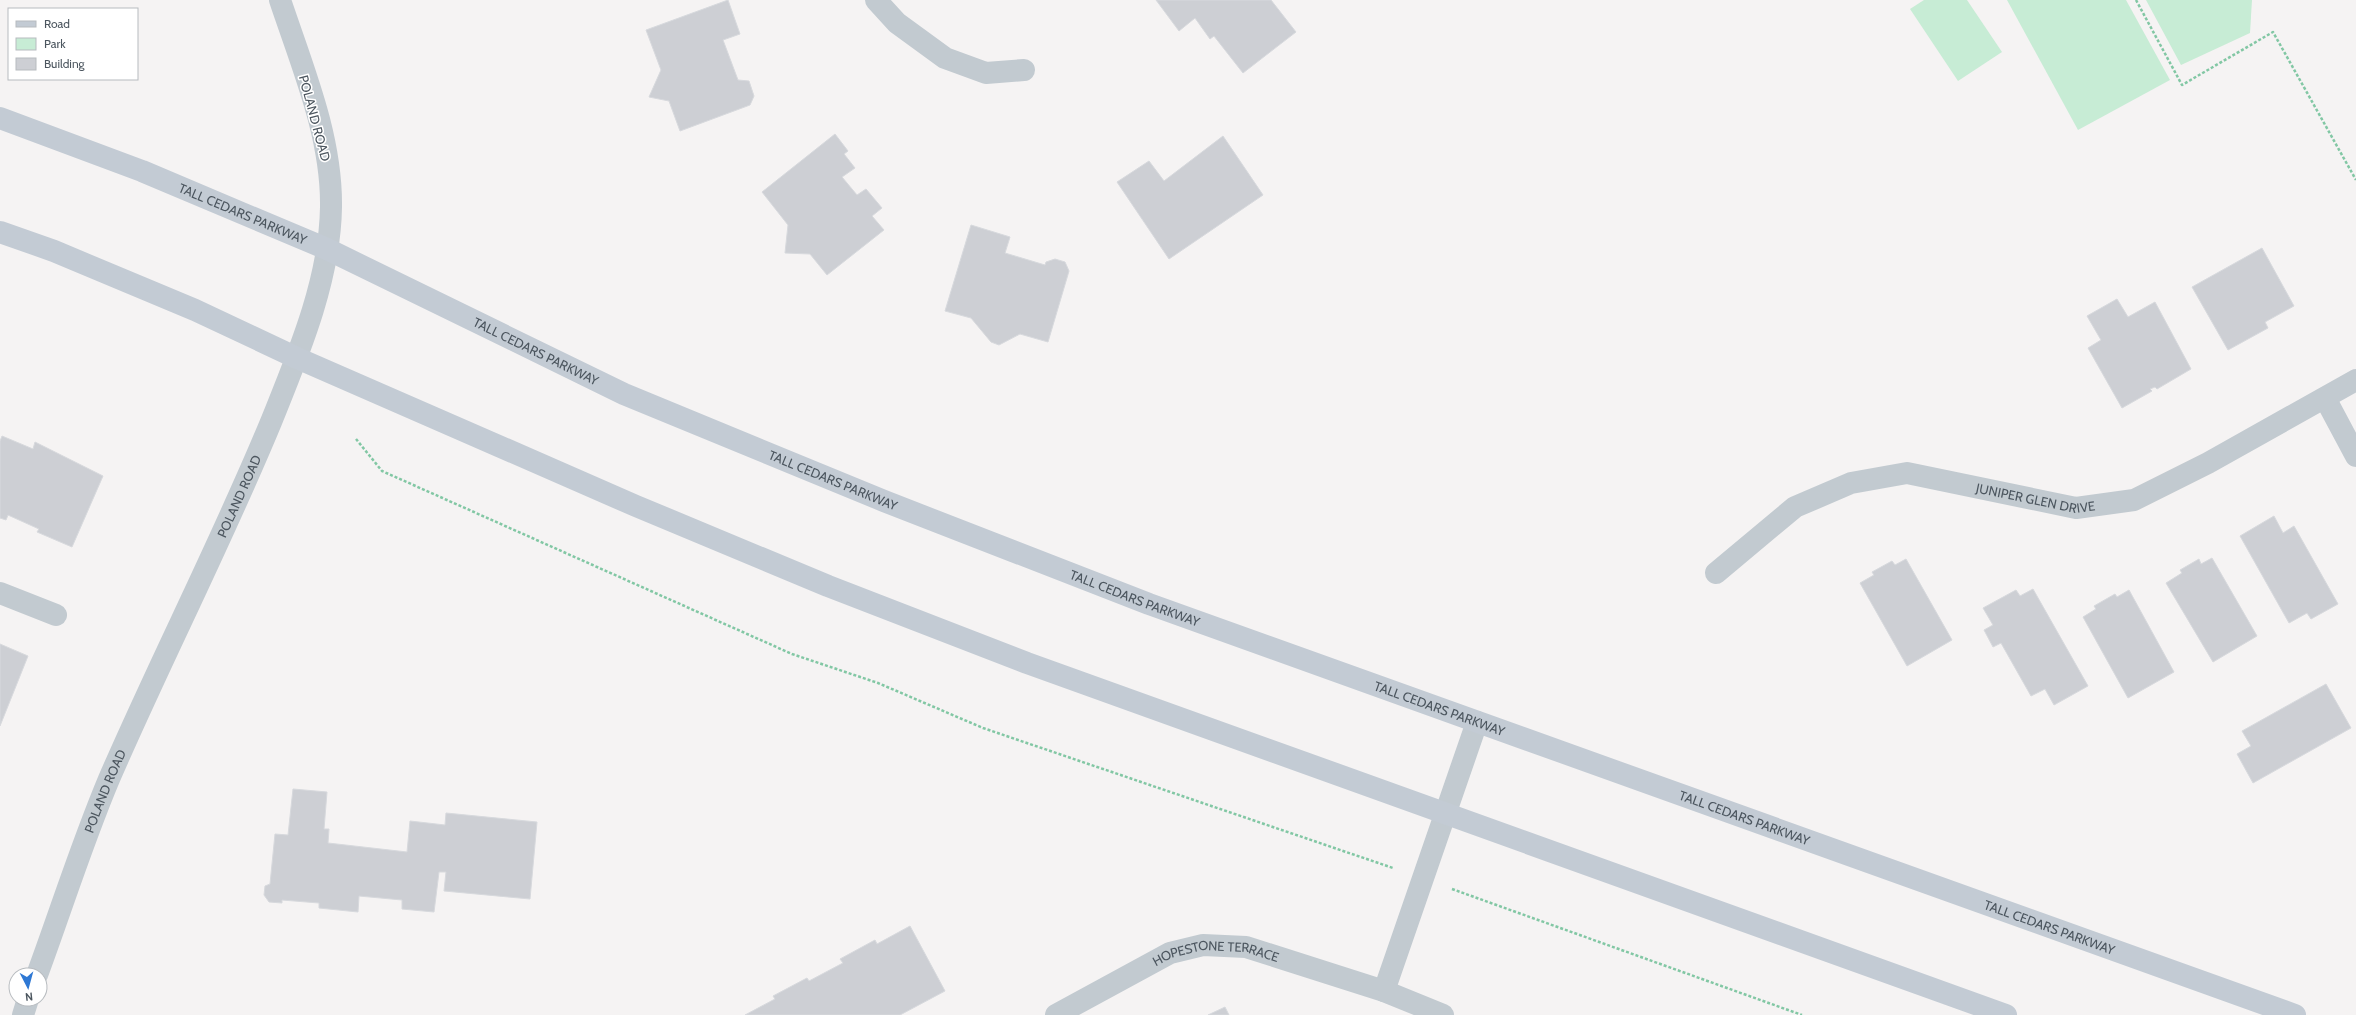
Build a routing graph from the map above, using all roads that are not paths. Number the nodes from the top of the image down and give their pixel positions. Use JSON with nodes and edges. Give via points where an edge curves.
{"nodes":[{"id":1,"x":280,"y":0,"type":"edge"},
{"id":2,"x":876,"y":0,"type":"edge"},
{"id":3,"x":1024,"y":70,"type":"dead end"},
{"id":4,"x":0,"y":118,"type":"edge"},
{"id":5,"x":0,"y":232,"type":"edge"},
{"id":6,"x":327,"y":249,"type":"junction"},
{"id":7,"x":297,"y":358,"type":"junction"},
{"id":8,"x":2356,"y":380,"type":"edge"},
{"id":9,"x":2325,"y":398,"type":"junction"},
{"id":10,"x":2356,"y":456,"type":"edge"},
{"id":11,"x":1716,"y":573,"type":"dead end"},
{"id":12,"x":0,"y":593,"type":"edge"},
{"id":13,"x":56,"y":615,"type":"dead end"},
{"id":14,"x":1477,"y":722,"type":"junction"},
{"id":15,"x":1445,"y":813,"type":"junction"},
{"id":16,"x":40,"y":967,"type":"edge"},
{"id":17,"x":1384,"y":991,"type":"junction"},
{"id":18,"x":1056,"y":1015,"type":"edge"},
{"id":19,"x":1443,"y":1015,"type":"edge"},
{"id":20,"x":2006,"y":1015,"type":"edge"},
{"id":21,"x":2294,"y":1015,"type":"edge"}],
"edges":[{"from":1,"to":6,"type":"street","name":"POLAND ROAD","via":[[316,111],[328,162],[331,206]]},
{"from":2,"to":3,"type":"street","via":[[896,23],[945,58],[986,72]]},
{"from":4,"to":6,"type":"main road","name":"TALL CEDARS PARKWAY","via":[[142,171]]},
{"from":5,"to":7,"type":"main road","via":[[54,251],[195,310]]},
{"from":6,"to":7,"type":"street","name":"POLAND ROAD"},
{"from":6,"to":14,"type":"main road","name":"TALL CEDARS PARKWAY","via":[[617,391],[667,412],[884,501],[1149,604]]},
{"from":7,"to":15,"type":"main road","via":[[636,506],[836,589],[1027,663]]},
{"from":7,"to":16,"type":"street","name":"POLAND ROAD","via":[[251,470],[108,781]]},
{"from":8,"to":9,"type":"street","name":"JUNIPER GLEN DRIVE"},
{"from":9,"to":10,"type":"street"},
{"from":9,"to":11,"type":"street","name":"JUNIPER GLEN DRIVE","via":[[2208,464],[2134,500],[2076,508],[1907,473],[1852,483],[1795,507]]},
{"from":12,"to":13,"type":"street"},
{"from":14,"to":15,"type":"street"},
{"from":14,"to":21,"type":"main road","name":"TALL CEDARS PARKWAY"},
{"from":15,"to":17,"type":"street"},
{"from":15,"to":20,"type":"main road"},
{"from":17,"to":18,"type":"street","name":"HOPESTONE TERRACE","via":[[1246,947],[1203,945],[1170,953]]},
{"from":17,"to":19,"type":"street","name":"HOPESTONE TERRACE"}]}
